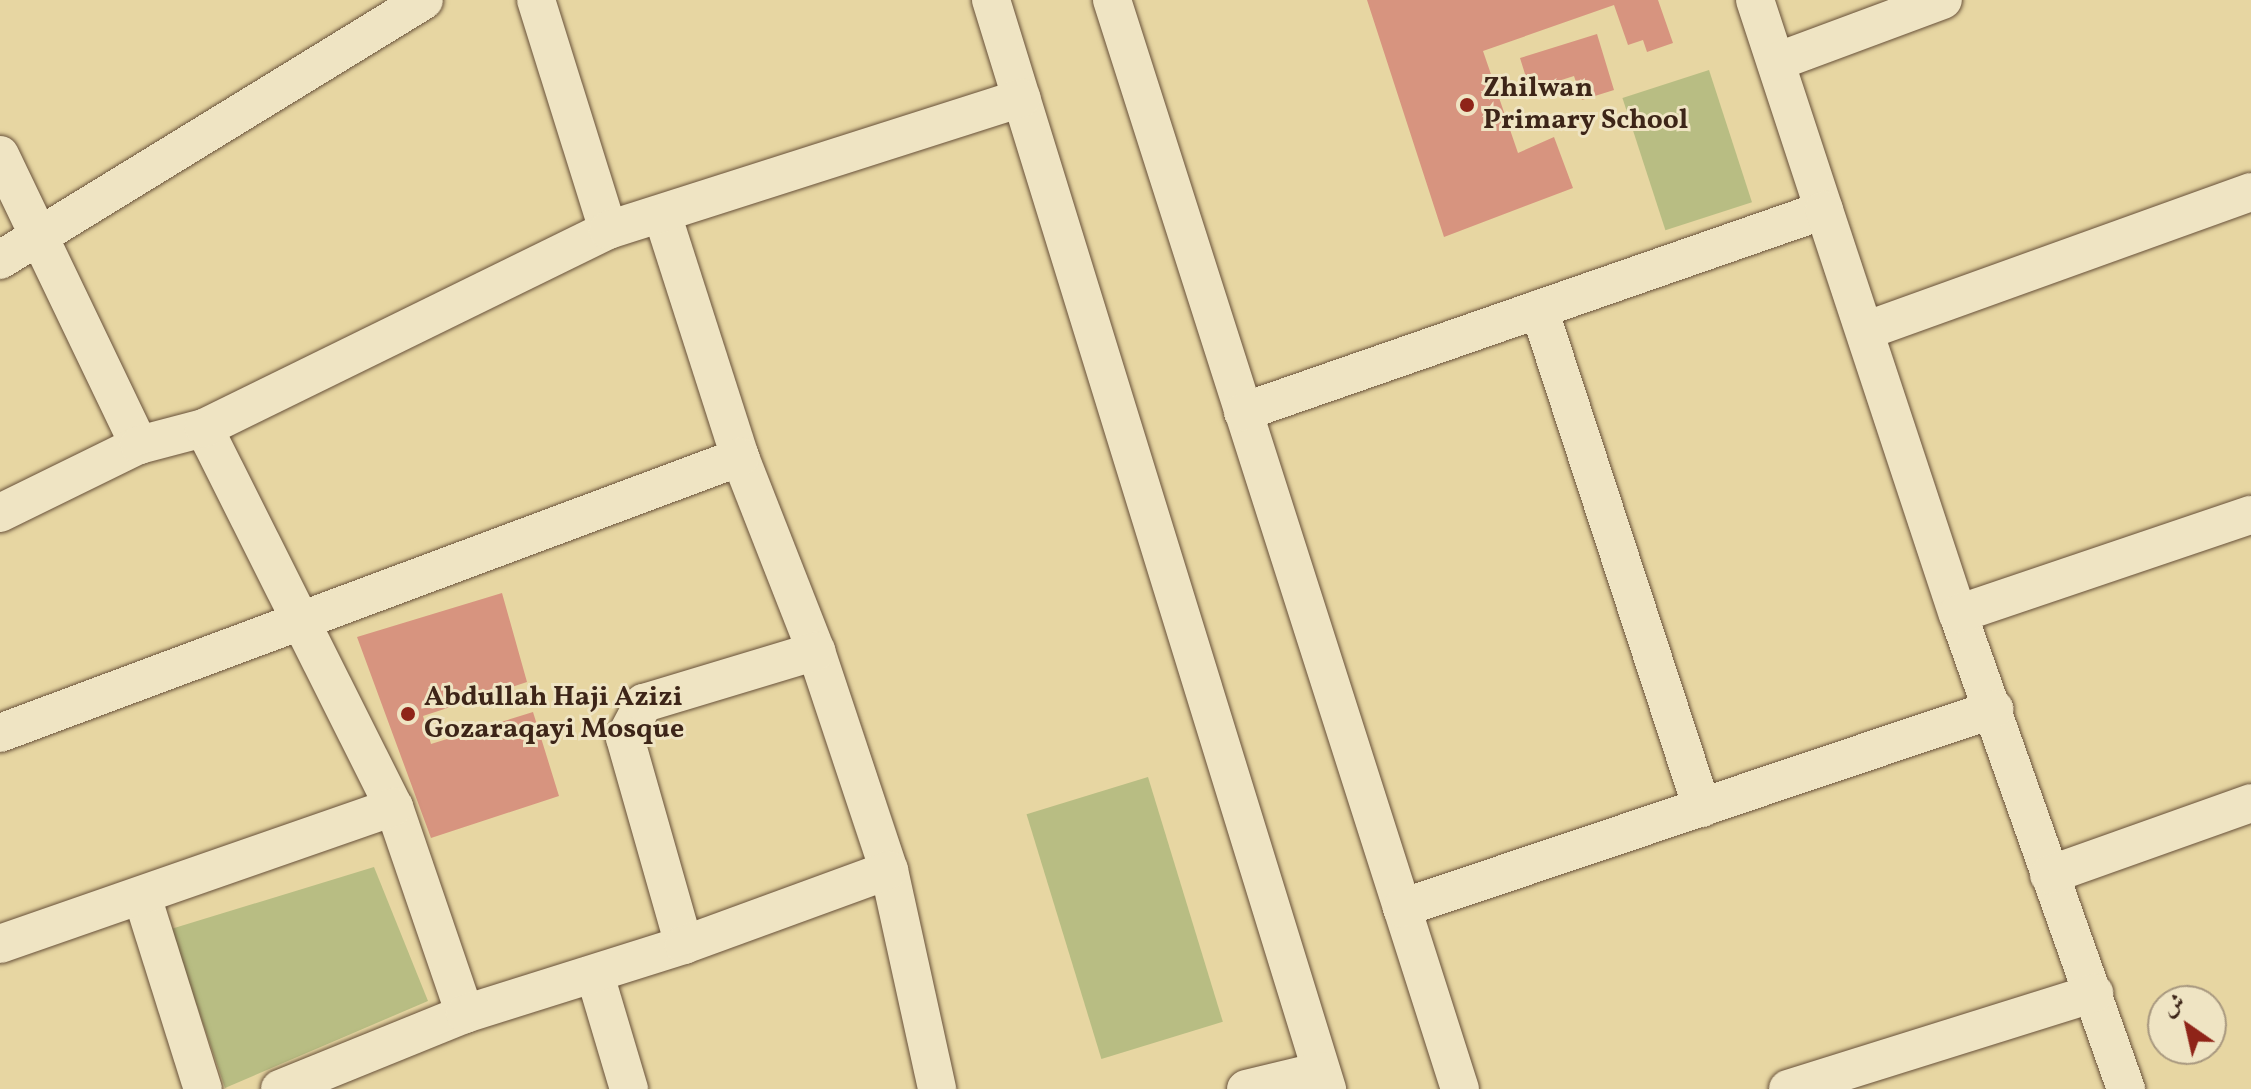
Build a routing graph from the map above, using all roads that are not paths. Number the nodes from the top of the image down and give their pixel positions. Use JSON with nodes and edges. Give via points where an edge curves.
{"nodes":[{"id":1,"x":424,"y":0,"type":"edge"},
{"id":2,"x":536,"y":0,"type":"edge"},
{"id":3,"x":991,"y":0,"type":"edge"},
{"id":4,"x":1112,"y":0,"type":"edge"},
{"id":5,"x":1755,"y":0,"type":"edge"},
{"id":6,"x":1943,"y":0,"type":"edge"},
{"id":7,"x":1776,"y":62,"type":"junction"},
{"id":8,"x":1021,"y":98,"type":"junction"},
{"id":9,"x":0,"y":155,"type":"edge"},
{"id":10,"x":2251,"y":192,"type":"edge"},
{"id":11,"x":1824,"y":210,"type":"junction"},
{"id":12,"x":662,"y":214,"type":"junction"},
{"id":13,"x":608,"y":230,"type":"junction"},
{"id":14,"x":37,"y":239,"type":"junction"},
{"id":15,"x":0,"y":260,"type":"edge"},
{"id":16,"x":1539,"y":309,"type":"junction"},
{"id":17,"x":1865,"y":331,"type":"junction"},
{"id":18,"x":1243,"y":412,"type":"junction"},
{"id":19,"x":204,"y":428,"type":"junction"},
{"id":20,"x":139,"y":445,"type":"junction"},
{"id":21,"x":740,"y":457,"type":"junction"},
{"id":22,"x":0,"y":513,"type":"edge"},
{"id":23,"x":2251,"y":515,"type":"edge"},
{"id":24,"x":1958,"y":614,"type":"junction"},
{"id":25,"x":298,"y":623,"type":"junction"},
{"id":26,"x":816,"y":651,"type":"junction"},
{"id":27,"x":1994,"y":709,"type":"junction"},
{"id":28,"x":0,"y":733,"type":"edge"},
{"id":29,"x":2251,"y":803,"type":"edge"},
{"id":30,"x":394,"y":807,"type":"junction"},
{"id":31,"x":1702,"y":808,"type":"junction"},
{"id":32,"x":889,"y":870,"type":"junction"},
{"id":33,"x":2049,"y":875,"type":"junction"},
{"id":34,"x":142,"y":896,"type":"junction"},
{"id":35,"x":1402,"y":908,"type":"junction"},
{"id":36,"x":0,"y":944,"type":"edge"},
{"id":37,"x":684,"y":945,"type":"junction"},
{"id":38,"x":595,"y":975,"type":"junction"},
{"id":39,"x":2094,"y":993,"type":"junction"},
{"id":40,"x":465,"y":1014,"type":"junction"},
{"id":41,"x":1324,"y":1080,"type":"edge"},
{"id":42,"x":1797,"y":1088,"type":"edge"},
{"id":43,"x":203,"y":1089,"type":"edge"},
{"id":44,"x":280,"y":1089,"type":"edge"},
{"id":45,"x":629,"y":1089,"type":"edge"},
{"id":46,"x":937,"y":1089,"type":"edge"},
{"id":47,"x":1246,"y":1089,"type":"edge"},
{"id":48,"x":1460,"y":1089,"type":"edge"},
{"id":49,"x":2126,"y":1089,"type":"edge"}],
"edges":[{"from":1,"to":14,"type":"street"},
{"from":2,"to":13,"type":"street"},
{"from":3,"to":8,"type":"street"},
{"from":4,"to":18,"type":"street"},
{"from":5,"to":7,"type":"street"},
{"from":6,"to":7,"type":"street"},
{"from":7,"to":11,"type":"street"},
{"from":8,"to":12,"type":"street"},
{"from":8,"to":41,"type":"street"},
{"from":9,"to":14,"type":"street"},
{"from":10,"to":17,"type":"street"},
{"from":11,"to":16,"type":"street"},
{"from":11,"to":17,"type":"street"},
{"from":12,"to":13,"type":"street"},
{"from":12,"to":21,"type":"street"},
{"from":13,"to":19,"type":"street"},
{"from":14,"to":15,"type":"street"},
{"from":14,"to":20,"type":"street"},
{"from":16,"to":18,"type":"street"},
{"from":16,"to":31,"type":"street"},
{"from":17,"to":24,"type":"street"},
{"from":18,"to":35,"type":"street"},
{"from":19,"to":20,"type":"street"},
{"from":19,"to":25,"type":"street"},
{"from":20,"to":22,"type":"street"},
{"from":21,"to":25,"type":"street"},
{"from":21,"to":26,"type":"street"},
{"from":23,"to":24,"type":"street"},
{"from":24,"to":27,"type":"street"},
{"from":25,"to":28,"type":"street"},
{"from":25,"to":30,"type":"street"},
{"from":26,"to":32,"type":"street"},
{"from":26,"to":37,"type":"street","via":[[644,703],[625,738]]},
{"from":27,"to":31,"type":"street"},
{"from":27,"to":33,"type":"street"},
{"from":29,"to":33,"type":"street"},
{"from":30,"to":34,"type":"street"},
{"from":30,"to":40,"type":"street"},
{"from":31,"to":35,"type":"street"},
{"from":32,"to":37,"type":"street"},
{"from":32,"to":46,"type":"street"},
{"from":33,"to":39,"type":"street"},
{"from":34,"to":36,"type":"street"},
{"from":34,"to":43,"type":"street"},
{"from":35,"to":48,"type":"street"},
{"from":37,"to":38,"type":"street"},
{"from":38,"to":40,"type":"street"},
{"from":38,"to":45,"type":"street"},
{"from":39,"to":42,"type":"street"},
{"from":39,"to":49,"type":"street"},
{"from":40,"to":44,"type":"street"},
{"from":41,"to":47,"type":"street"}]}
